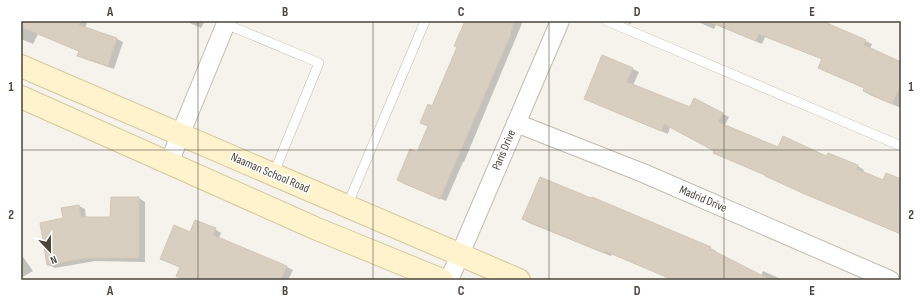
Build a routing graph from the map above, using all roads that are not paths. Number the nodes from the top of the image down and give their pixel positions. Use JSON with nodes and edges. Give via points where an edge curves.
{"nodes":[{"id":1,"x":426,"y":21,"type":"edge"},
{"id":2,"x":560,"y":21,"type":"edge"},
{"id":3,"x":607,"y":21,"type":"edge"},
{"id":4,"x":227,"y":22,"type":"edge"},
{"id":5,"x":21,"y":66,"type":"edge"},
{"id":6,"x":21,"y":97,"type":"edge"},
{"id":7,"x":516,"y":123,"type":"junction"},
{"id":8,"x":180,"y":135,"type":"junction"},
{"id":9,"x":901,"y":146,"type":"edge"},
{"id":10,"x":169,"y":164,"type":"junction"},
{"id":11,"x":273,"y":175,"type":"junction"},
{"id":12,"x":347,"y":206,"type":"junction"},
{"id":13,"x":460,"y":255,"type":"junction"},
{"id":14,"x":442,"y":280,"type":"edge"},
{"id":15,"x":449,"y":280,"type":"edge"},
{"id":16,"x":519,"y":280,"type":"edge"},
{"id":17,"x":890,"y":280,"type":"edge"}],
"edges":[{"from":1,"to":12,"type":"lane"},
{"from":2,"to":7,"type":"street","name":"Paris Drive"},
{"from":3,"to":9,"type":"lane"},
{"from":4,"to":8,"type":"street"},
{"from":4,"to":11,"type":"lane","via":[[319,63]]},
{"from":5,"to":8,"type":"main road","name":"Naaman School Road"},
{"from":6,"to":10,"type":"main road"},
{"from":7,"to":13,"type":"street","name":"Paris Drive"},
{"from":7,"to":17,"type":"street","name":"Madrid Drive","via":[[643,173]]},
{"from":8,"to":10,"type":"street"},
{"from":8,"to":11,"type":"main road","name":"Naaman School Road"},
{"from":10,"to":14,"type":"main road"},
{"from":11,"to":12,"type":"main road","name":"Naaman School Road"},
{"from":12,"to":13,"type":"main road","name":"Naaman School Road"},
{"from":13,"to":15,"type":"street","name":"Paris Drive"},
{"from":13,"to":16,"type":"main road","name":"Naaman School Road"}]}
